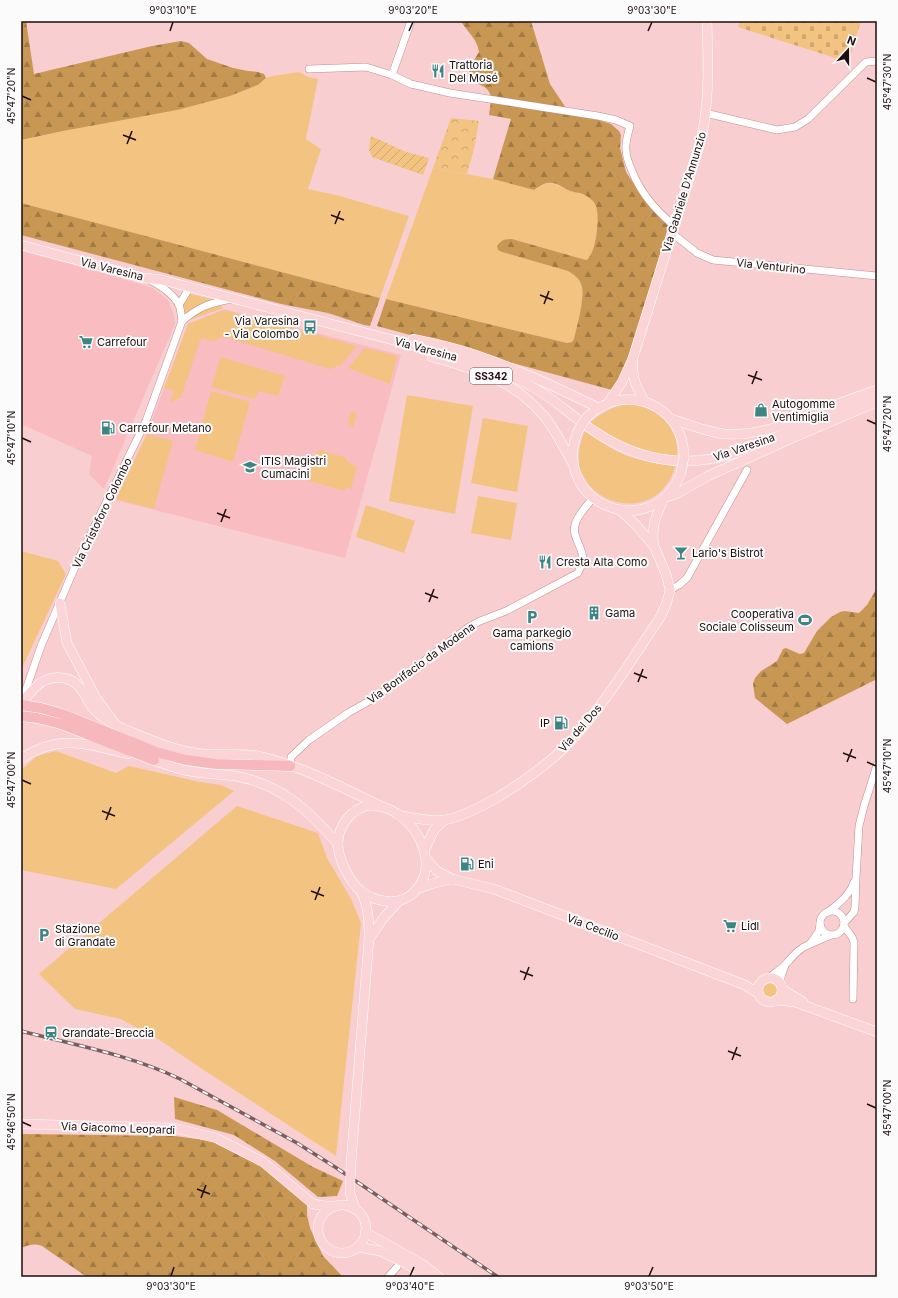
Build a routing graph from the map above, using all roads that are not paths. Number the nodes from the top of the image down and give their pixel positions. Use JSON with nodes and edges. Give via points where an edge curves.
{"nodes":[{"id":1,"x":411,"y":21,"type":"edge"},
{"id":2,"x":707,"y":21,"type":"edge"},
{"id":3,"x":877,"y":61,"type":"edge"},
{"id":4,"x":309,"y":69,"type":"dead end"},
{"id":5,"x":392,"y":75,"type":"junction"},
{"id":6,"x":705,"y":113,"type":"junction"},
{"id":7,"x":673,"y":230,"type":"junction"},
{"id":8,"x":21,"y":245,"type":"edge"},
{"id":9,"x":877,"y":276,"type":"edge"},
{"id":10,"x":144,"y":278,"type":"junction"},
{"id":11,"x":190,"y":287,"type":"junction"},
{"id":12,"x":235,"y":299,"type":"junction"},
{"id":13,"x":179,"y":305,"type":"junction"},
{"id":14,"x":182,"y":321,"type":"junction"},
{"id":15,"x":375,"y":335,"type":"junction"},
{"id":16,"x":633,"y":358,"type":"junction"},
{"id":17,"x":877,"y":390,"type":"edge"},
{"id":18,"x":877,"y":396,"type":"edge"},
{"id":19,"x":645,"y":402,"type":"junction"},
{"id":20,"x":877,"y":402,"type":"edge"},
{"id":21,"x":608,"y":403,"type":"junction"},
{"id":22,"x":598,"y":408,"type":"junction"},
{"id":23,"x":671,"y":419,"type":"junction"},
{"id":24,"x":573,"y":464,"type":"junction"},
{"id":25,"x":747,"y":470,"type":"dead end"},
{"id":26,"x":593,"y":498,"type":"junction"},
{"id":27,"x":664,"y":498,"type":"junction"},
{"id":28,"x":620,"y":510,"type":"junction"},
{"id":29,"x":654,"y":546,"type":"junction"},
{"id":30,"x":670,"y":590,"type":"junction"},
{"id":31,"x":60,"y":603,"type":"junction"},
{"id":32,"x":21,"y":705,"type":"edge"},
{"id":33,"x":39,"y":713,"type":"junction"},
{"id":34,"x":21,"y":716,"type":"edge"},
{"id":35,"x":118,"y":726,"type":"junction"},
{"id":36,"x":21,"y":759,"type":"edge"},
{"id":37,"x":154,"y":760,"type":"junction"},
{"id":38,"x":877,"y":765,"type":"edge"},
{"id":39,"x":290,"y":766,"type":"junction"},
{"id":40,"x":381,"y":806,"type":"junction"},
{"id":41,"x":402,"y":816,"type":"junction"},
{"id":42,"x":444,"y":820,"type":"junction"},
{"id":43,"x":338,"y":844,"type":"junction"},
{"id":44,"x":425,"y":855,"type":"junction"},
{"id":45,"x":856,"y":878,"type":"junction"},
{"id":46,"x":452,"y":879,"type":"junction"},
{"id":47,"x":417,"y":889,"type":"junction"},
{"id":48,"x":361,"y":892,"type":"junction"},
{"id":49,"x":398,"y":902,"type":"junction"},
{"id":50,"x":828,"y":912,"type":"junction"},
{"id":51,"x":820,"y":923,"type":"junction"},
{"id":52,"x":844,"y":925,"type":"junction"},
{"id":53,"x":833,"y":935,"type":"junction"},
{"id":54,"x":369,"y":939,"type":"junction"},
{"id":55,"x":810,"y":944,"type":"junction"},
{"id":56,"x":855,"y":952,"type":"junction"},
{"id":57,"x":785,"y":965,"type":"junction"},
{"id":58,"x":766,"y":979,"type":"junction"},
{"id":59,"x":732,"y":980,"type":"junction"},
{"id":60,"x":782,"y":987,"type":"junction"},
{"id":61,"x":759,"y":994,"type":"junction"},
{"id":62,"x":853,"y":999,"type":"dead end"},
{"id":63,"x":776,"y":1000,"type":"junction"},
{"id":64,"x":811,"y":1008,"type":"junction"},
{"id":65,"x":877,"y":1032,"type":"edge"},
{"id":66,"x":21,"y":1124,"type":"edge"},
{"id":67,"x":350,"y":1191,"type":"junction"},
{"id":68,"x":313,"y":1204,"type":"junction"},
{"id":69,"x":341,"y":1205,"type":"junction"},
{"id":70,"x":332,"y":1207,"type":"junction"},
{"id":71,"x":355,"y":1209,"type":"junction"},
{"id":72,"x":318,"y":1226,"type":"junction"},
{"id":73,"x":365,"y":1232,"type":"junction"},
{"id":74,"x":357,"y":1247,"type":"junction"},
{"id":75,"x":397,"y":1268,"type":"dead end"},
{"id":76,"x":388,"y":1277,"type":"edge"},
{"id":77,"x":426,"y":1277,"type":"edge"},
{"id":78,"x":439,"y":1277,"type":"edge"}],
"edges":[{"from":1,"to":5,"type":"street"},
{"from":2,"to":6,"type":"main road","name":"Via Gabriele D'Annunzio","via":[[709,83]]},
{"from":3,"to":6,"type":"street","via":[[866,62],[808,119],[795,127],[778,130]]},
{"from":4,"to":5,"type":"street","via":[[366,67]]},
{"from":5,"to":7,"type":"street","name":"Via Venturino","via":[[412,84],[450,93],[598,116],[630,126],[626,154],[635,180]]},
{"from":6,"to":7,"type":"main road","name":"Via Gabriele D'Annunzio","via":[[701,140]]},
{"from":7,"to":9,"type":"street","name":"Via Venturino","via":[[697,253],[713,260]]},
{"from":7,"to":16,"type":"main road","name":"Via Gabriele D'Annunzio"},
{"from":8,"to":10,"type":"main road","name":"Via Varesina"},
{"from":10,"to":11,"type":"main road","name":"Via Varesina"},
{"from":10,"to":13,"type":"street","via":[[165,289]]},
{"from":11,"to":12,"type":"main road","name":"Via Varesina"},
{"from":11,"to":13,"type":"street"},
{"from":12,"to":14,"type":"street","via":[[201,307]]},
{"from":12,"to":15,"type":"main road","name":"Via Varesina"},
{"from":13,"to":14,"type":"street"},
{"from":14,"to":31,"type":"street","name":"Via Cristoforo Colombo","via":[[146,421],[78,560]]},
{"from":15,"to":18,"type":"main road","name":"Via Varesina","via":[[488,367],[547,396],[611,442],[648,457],[666,461],[689,462],[725,456]]},
{"from":15,"to":22,"type":"main road","number":"SS342","via":[[411,339],[482,357],[512,368]]},
{"from":15,"to":24,"type":"main road","number":"SS342","via":[[415,352],[485,373],[512,387],[544,416]]},
{"from":16,"to":19,"type":"main road","name":"Via Gabriele D'Annunzio","via":[[634,382]]},
{"from":16,"to":21,"type":"main road","name":"Via Gabriele D'Annunzio","via":[[622,382]]},
{"from":17,"to":23,"type":"main road","via":[[756,433],[723,434]]},
{"from":19,"to":21,"type":"main road","via":[[623,399]]},
{"from":19,"to":23,"type":"main road","via":[[659,408]]},
{"from":20,"to":27,"type":"main road"},
{"from":21,"to":22,"type":"main road"},
{"from":22,"to":24,"type":"main road","bridge":true,"via":[[588,416],[577,433],[573,447]]},
{"from":23,"to":27,"type":"main road","bridge":true,"via":[[680,435],[684,457],[675,486]]},
{"from":24,"to":26,"type":"main road","via":[[581,484]]},
{"from":25,"to":30,"type":"street","via":[[687,578]]},
{"from":26,"to":28,"type":"main road","via":[[605,506]]},
{"from":26,"to":39,"type":"street","name":"Via Bonifacio da Modena","via":[[574,529],[582,551],[583,563],[578,573],[506,611],[469,627],[378,696],[309,740],[291,757]]},
{"from":27,"to":28,"type":"main road","via":[[644,508]]},
{"from":27,"to":29,"type":"main road","via":[[653,526]]},
{"from":28,"to":29,"type":"main road"},
{"from":29,"to":30,"type":"main road"},
{"from":30,"to":42,"type":"main road","name":"Via del Dos","via":[[661,616],[602,702],[569,742],[545,764],[490,802]]},
{"from":31,"to":32,"type":"street","name":"Via Cristoforo Colombo","via":[[41,646]]},
{"from":31,"to":35,"type":"main road","via":[[68,642],[96,698]]},
{"from":32,"to":33,"type":"highway"},
{"from":32,"to":35,"type":"main road","via":[[41,682],[55,677],[64,678],[78,685],[100,715]]},
{"from":33,"to":34,"type":"highway"},
{"from":33,"to":37,"type":"highway"},
{"from":33,"to":39,"type":"highway","via":[[62,714],[156,752],[186,760],[216,764]]},
{"from":35,"to":39,"type":"main road","via":[[174,748],[203,754],[262,757]]},
{"from":36,"to":37,"type":"main road","via":[[37,749],[66,742],[94,745]]},
{"from":37,"to":43,"type":"main road","via":[[189,771],[237,776],[263,784],[305,809]]},
{"from":38,"to":45,"type":"street","via":[[859,826]]},
{"from":39,"to":40,"type":"main road"},
{"from":40,"to":41,"type":"main road","name":"Via Cecilio"},
{"from":40,"to":43,"type":"main road","name":"Via Cecilio","via":[[363,806],[349,816],[343,824]]},
{"from":41,"to":42,"type":"main road","name":"Via del Dos"},
{"from":41,"to":44,"type":"main road","name":"Via Cecilio","via":[[414,830]]},
{"from":42,"to":44,"type":"main road","via":[[434,830]]},
{"from":43,"to":48,"type":"main road","name":"Via Cecilio","via":[[343,865]]},
{"from":44,"to":46,"type":"main road","name":"Via Cecilio","via":[[437,871]]},
{"from":44,"to":47,"type":"main road","via":[[425,874]]},
{"from":45,"to":50,"type":"street","via":[[850,892]]},
{"from":45,"to":52,"type":"street","via":[[854,912]]},
{"from":46,"to":47,"type":"main road","name":"Via Cecilio"},
{"from":46,"to":59,"type":"main road","name":"Via Cecilio","via":[[494,890]]},
{"from":47,"to":49,"type":"main road","name":"Via Cecilio"},
{"from":48,"to":49,"type":"main road","via":[[379,900]]},
{"from":48,"to":54,"type":"main road","via":[[369,916]]},
{"from":49,"to":54,"type":"main road","name":"Via Cecilio"},
{"from":50,"to":51,"type":"street","via":[[823,915]]},
{"from":50,"to":52,"type":"street","via":[[840,914]]},
{"from":51,"to":53,"type":"street","via":[[824,932]]},
{"from":51,"to":55,"type":"street","via":[[819,931]]},
{"from":52,"to":53,"type":"street","via":[[842,930]]},
{"from":52,"to":56,"type":"street","via":[[852,937]]},
{"from":53,"to":55,"type":"street"},
{"from":53,"to":56,"type":"street","via":[[847,938]]},
{"from":54,"to":67,"type":"main road","bridge":true},
{"from":55,"to":57,"type":"street","via":[[803,946]]},
{"from":56,"to":62,"type":"street"},
{"from":57,"to":58,"type":"street"},
{"from":57,"to":60,"type":"street","via":[[781,977]]},
{"from":58,"to":59,"type":"main road","name":"Via Cecilio"},
{"from":58,"to":60,"type":"main road","via":[[776,979]]},
{"from":58,"to":61,"type":"main road","via":[[759,985]]},
{"from":59,"to":61,"type":"main road","name":"Via Cecilio"},
{"from":60,"to":63,"type":"main road","via":[[781,995]]},
{"from":60,"to":64,"type":"main road"},
{"from":61,"to":63,"type":"main road","via":[[765,1001]]},
{"from":63,"to":64,"type":"main road","via":[[796,1002]]},
{"from":64,"to":65,"type":"main road"},
{"from":66,"to":68,"type":"main road","name":"Via Giacomo Leopardi","via":[[174,1128],[216,1138],[263,1162]]},
{"from":67,"to":69,"type":"main road"},
{"from":67,"to":71,"type":"main road"},
{"from":68,"to":70,"type":"main road"},
{"from":68,"to":72,"type":"main road"},
{"from":69,"to":70,"type":"main road"},
{"from":69,"to":71,"type":"main road"},
{"from":70,"to":72,"type":"main road","via":[[325,1212]]},
{"from":71,"to":73,"type":"main road","via":[[363,1220]]},
{"from":72,"to":74,"type":"main road","via":[[318,1234],[329,1249],[341,1253]]},
{"from":73,"to":74,"type":"main road","via":[[362,1242]]},
{"from":73,"to":78,"type":"main road","via":[[422,1264]]},
{"from":74,"to":77,"type":"main road","via":[[380,1251]]},
{"from":75,"to":76,"type":"street"}]}
